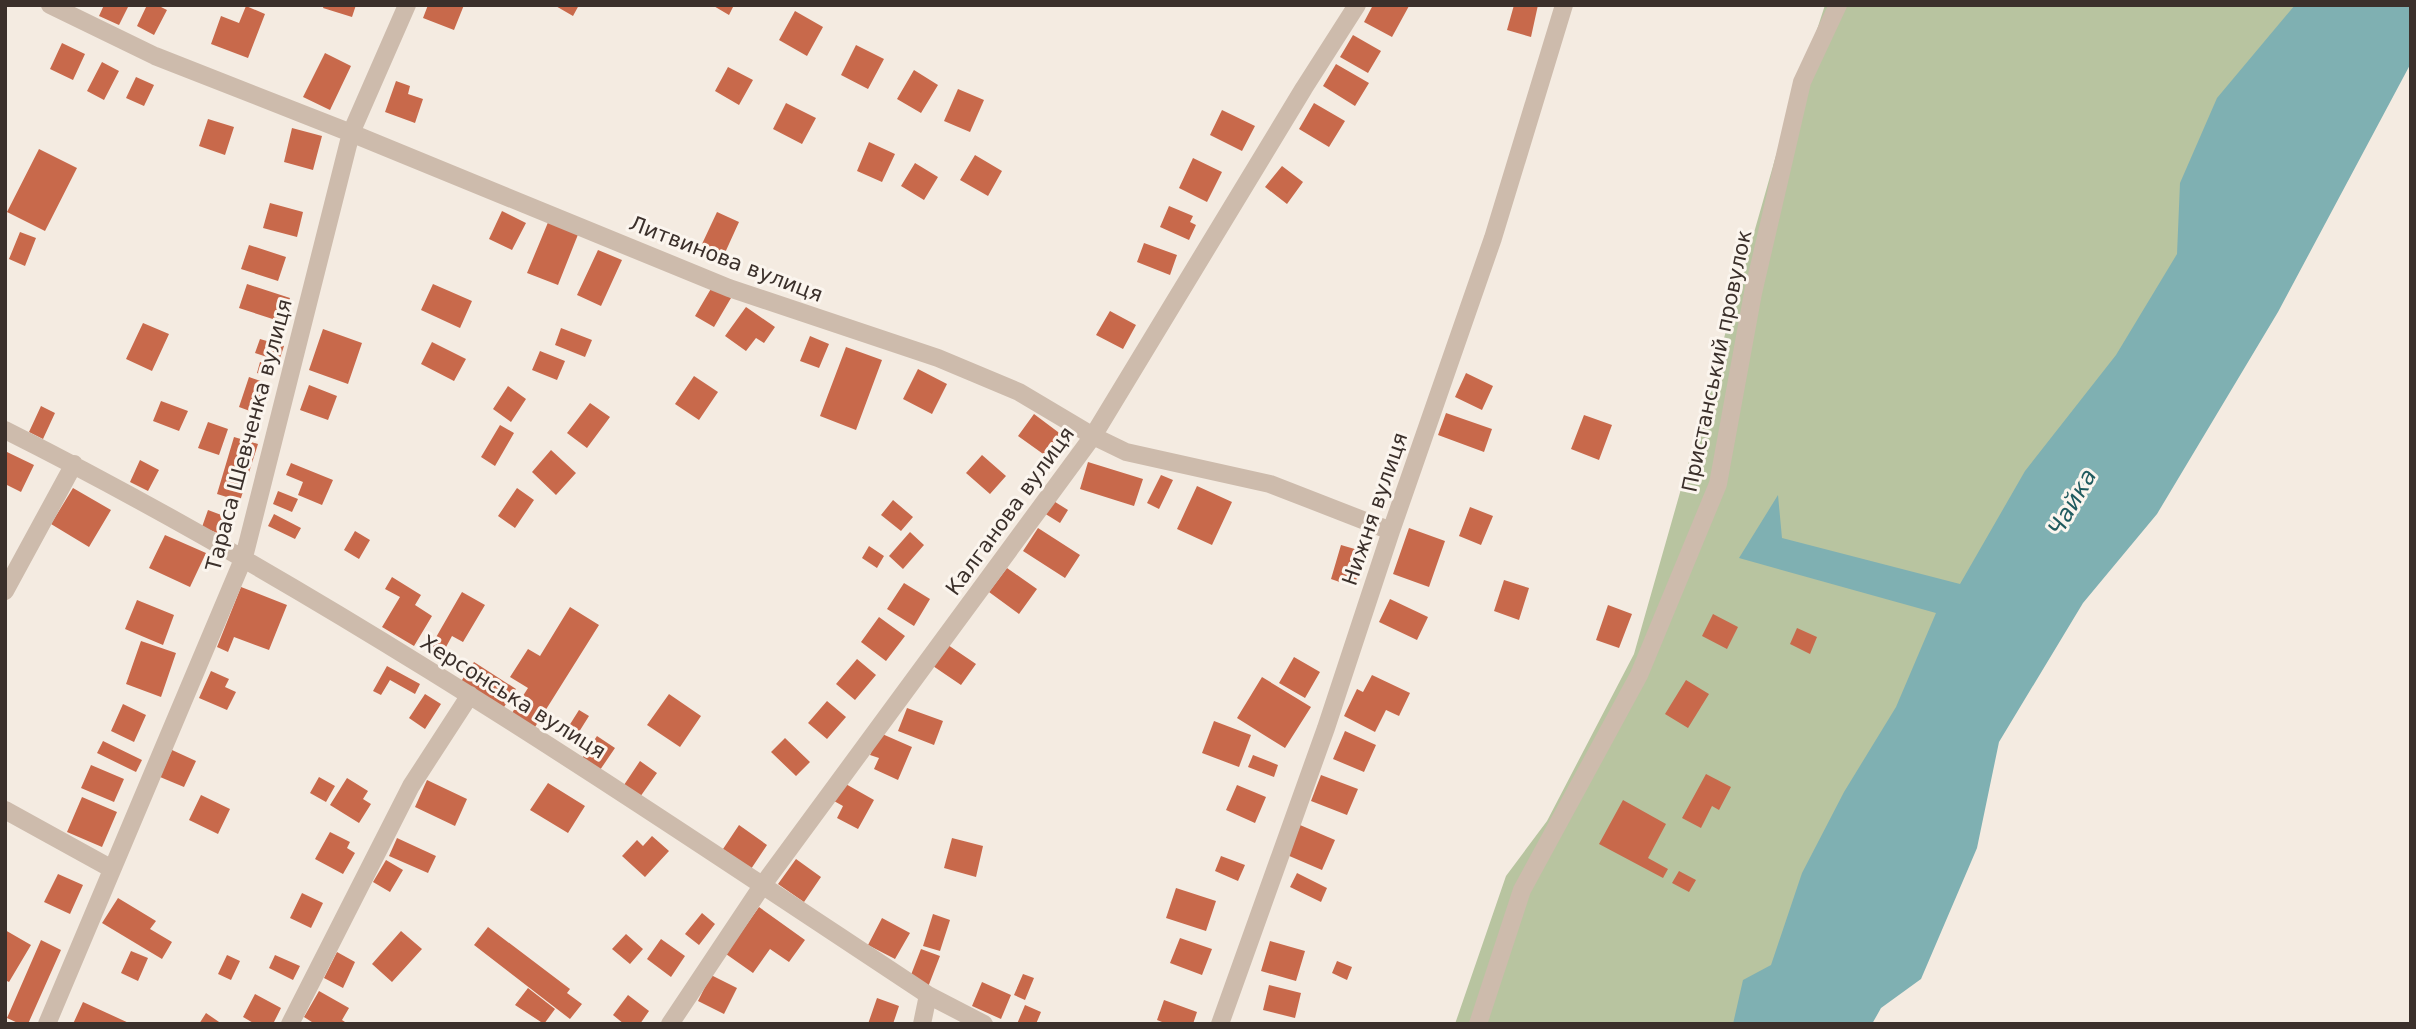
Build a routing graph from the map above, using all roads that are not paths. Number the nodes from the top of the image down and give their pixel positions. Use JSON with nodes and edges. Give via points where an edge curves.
{"nodes":[{"id":1,"x":50,"y":5,"type":"edge"},
{"id":2,"x":407,"y":5,"type":"edge"},
{"id":3,"x":1357,"y":5,"type":"edge"},
{"id":4,"x":1564,"y":5,"type":"edge"},
{"id":5,"x":1838,"y":5,"type":"edge"},
{"id":6,"x":351,"y":133,"type":"junction"},
{"id":7,"x":5,"y":429,"type":"edge"},
{"id":8,"x":1093,"y":436,"type":"junction"},
{"id":9,"x":74,"y":464,"type":"junction"},
{"id":10,"x":1391,"y":531,"type":"junction"},
{"id":11,"x":244,"y":557,"type":"junction"},
{"id":12,"x":5,"y":591,"type":"edge"},
{"id":13,"x":470,"y":695,"type":"junction"},
{"id":14,"x":5,"y":810,"type":"edge"},
{"id":15,"x":112,"y":869,"type":"junction"},
{"id":16,"x":762,"y":886,"type":"junction"},
{"id":17,"x":928,"y":995,"type":"junction"},
{"id":18,"x":47,"y":1024,"type":"edge"},
{"id":19,"x":290,"y":1024,"type":"edge"},
{"id":20,"x":670,"y":1024,"type":"edge"},
{"id":21,"x":922,"y":1024,"type":"edge"},
{"id":22,"x":984,"y":1024,"type":"edge"},
{"id":23,"x":1220,"y":1024,"type":"edge"},
{"id":24,"x":1478,"y":1024,"type":"edge"}],
"edges":[{"from":1,"to":6,"type":"street","name":"Литвинова вулиця","via":[[155,56]]},
{"from":2,"to":6,"type":"street","name":"Тараса Шевченка вулиця"},
{"from":3,"to":8,"type":"street","name":"Калганова вулиця"},
{"from":4,"to":10,"type":"street","name":"Нижня вулиця","via":[[1493,238]]},
{"from":5,"to":24,"type":"street","name":"Пристанський провулок","via":[[1802,82],[1753,293],[1718,484],[1639,675],[1522,890]]},
{"from":6,"to":8,"type":"street","name":"Литвинова вулиця","via":[[729,288],[973,372],[1019,391]]},
{"from":6,"to":11,"type":"street","name":"Тараса Шевченка вулиця"},
{"from":7,"to":9,"type":"street","name":"Херсонська вулиця"},
{"from":8,"to":10,"type":"street","name":"Литвинова вулиця","via":[[1126,452],[1270,484]]},
{"from":8,"to":16,"type":"street","name":"Калганова вулиця"},
{"from":9,"to":11,"type":"street","name":"Херсонська вулиця"},
{"from":9,"to":12,"type":"street"},
{"from":10,"to":23,"type":"street","name":"Нижня вулиця"},
{"from":11,"to":13,"type":"street","name":"Херсонська вулиця"},
{"from":11,"to":15,"type":"street","name":"Тараса Шевченка вулиця"},
{"from":13,"to":16,"type":"street","name":"Херсонська вулиця"},
{"from":13,"to":19,"type":"street","via":[[411,786]]},
{"from":14,"to":15,"type":"street"},
{"from":15,"to":18,"type":"street","name":"Тараса Шевченка вулиця"},
{"from":16,"to":17,"type":"street","name":"Херсонська вулиця"},
{"from":16,"to":20,"type":"street","name":"Калганова вулиця"},
{"from":17,"to":21,"type":"street"},
{"from":17,"to":22,"type":"street","name":"Херсонська вулиця"}]}
